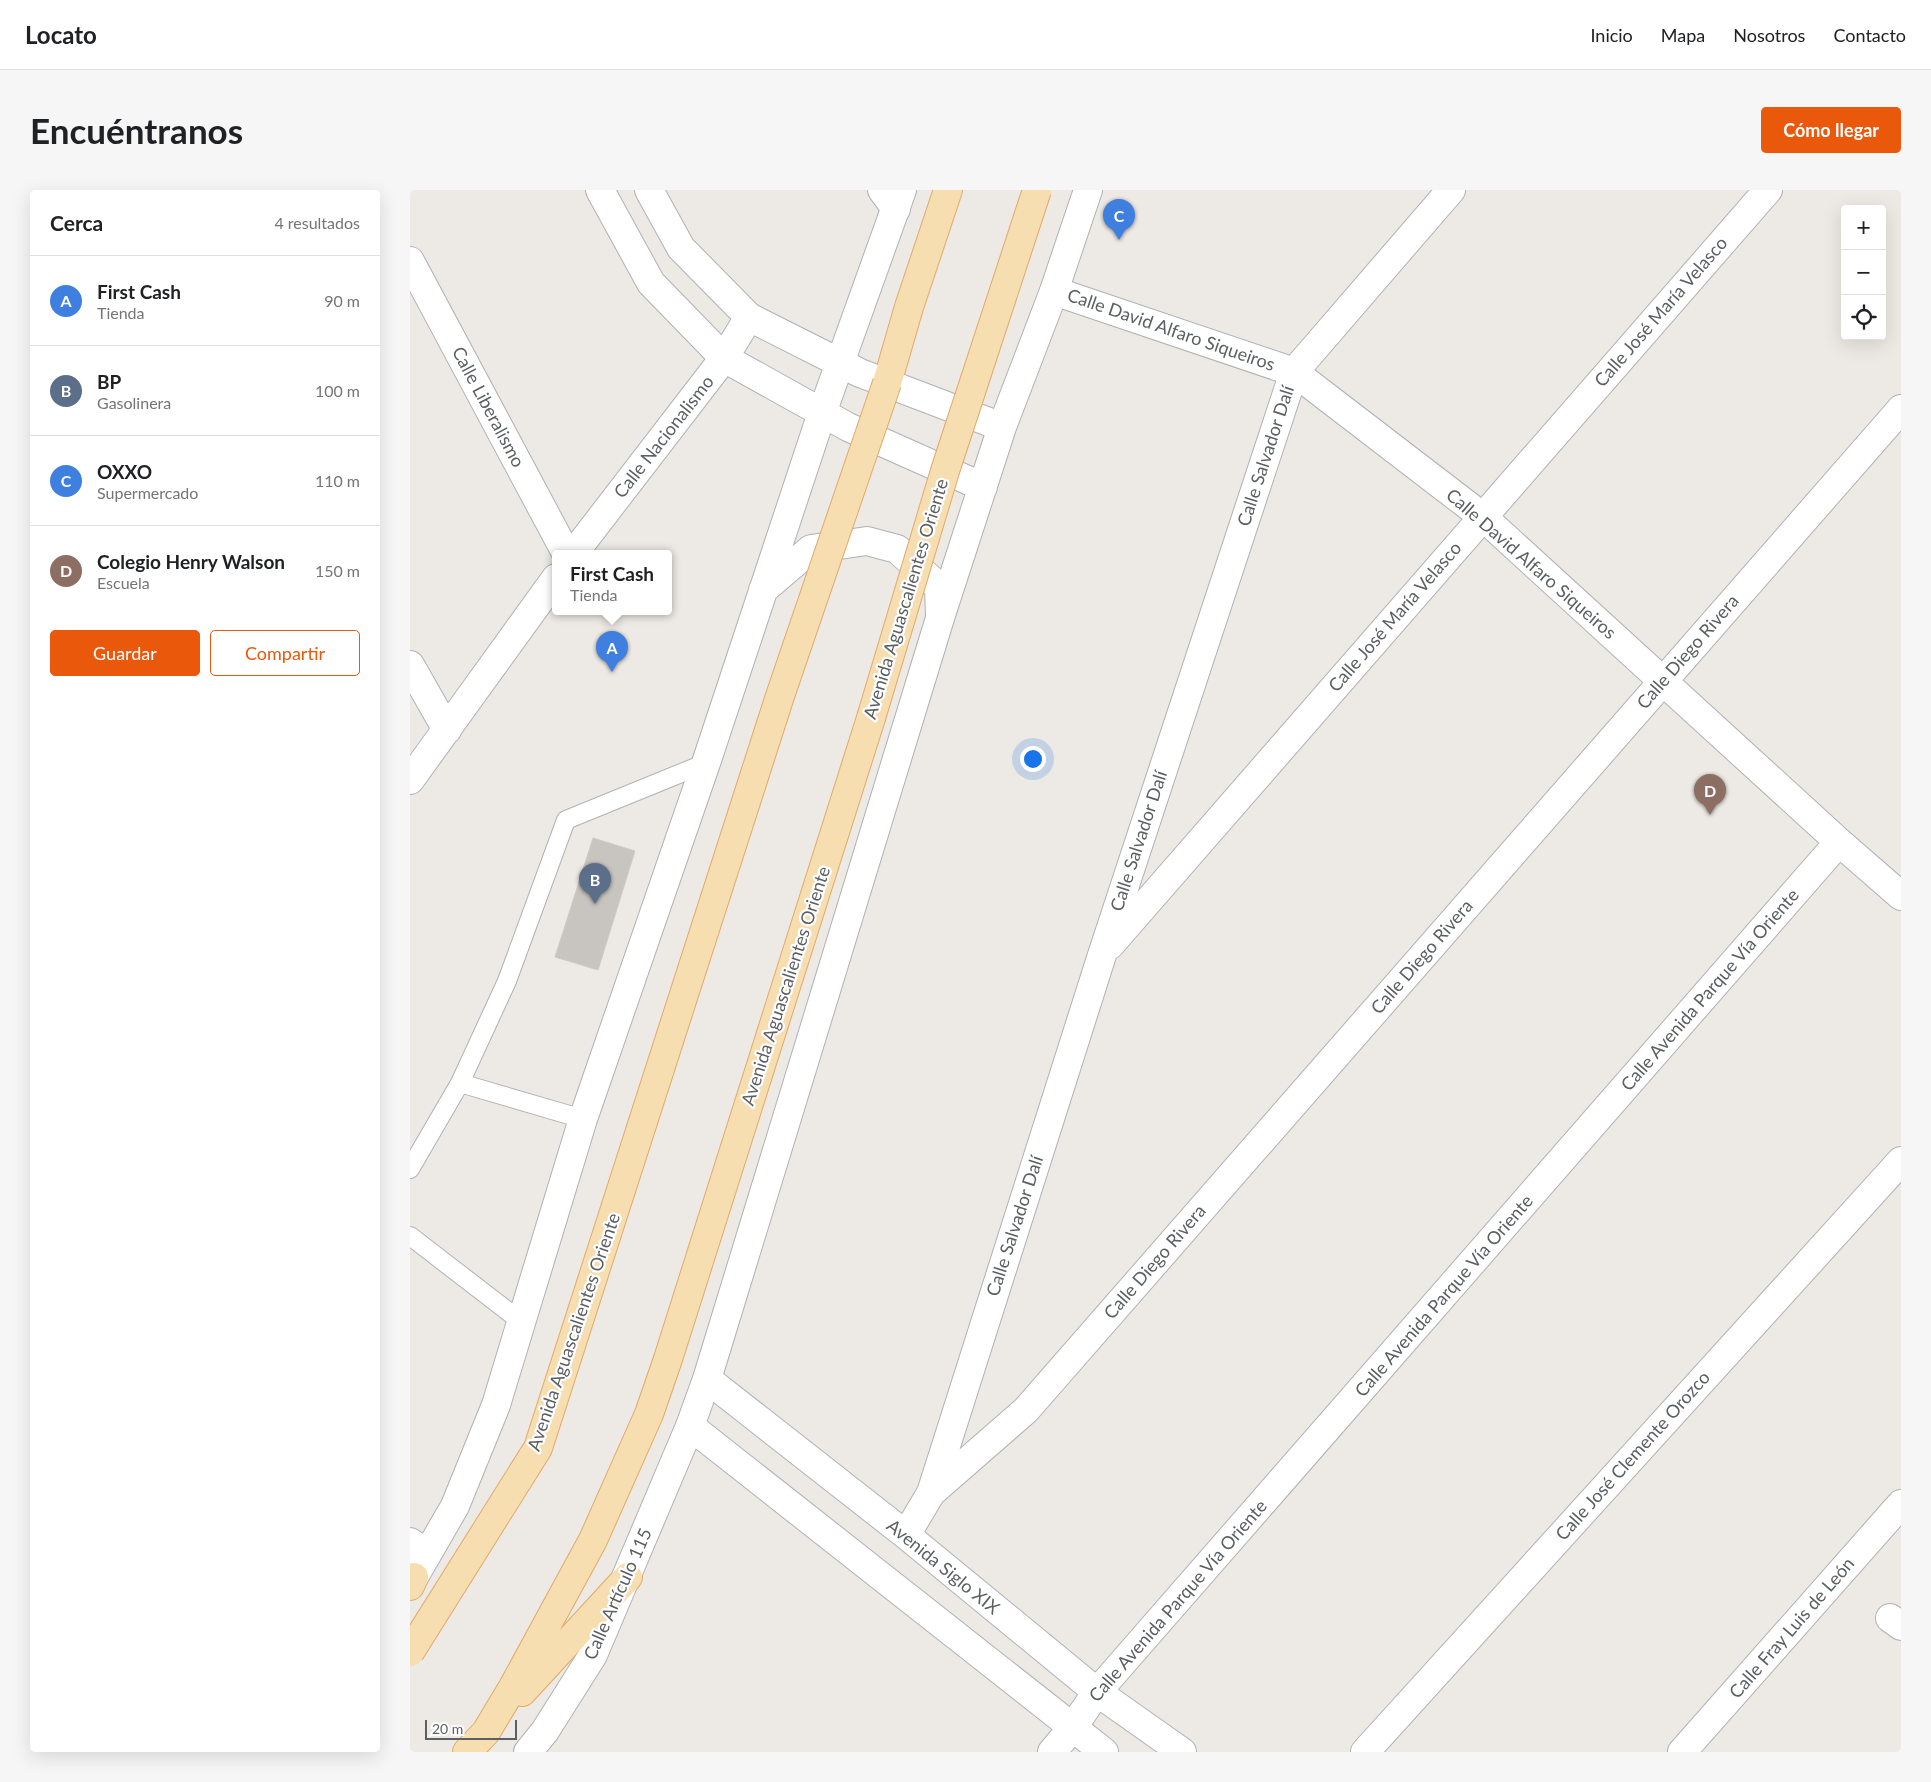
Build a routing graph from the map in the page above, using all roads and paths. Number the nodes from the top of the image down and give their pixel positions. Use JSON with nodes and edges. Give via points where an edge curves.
{"nodes":[{"id":1,"x":600,"y":190,"type":"edge"},
{"id":2,"x":649,"y":190,"type":"edge"},
{"id":3,"x":948,"y":190,"type":"edge"},
{"id":4,"x":1037,"y":190,"type":"edge"},
{"id":5,"x":1088,"y":190,"type":"edge"},
{"id":6,"x":1451,"y":190,"type":"edge"},
{"id":7,"x":1768,"y":190,"type":"edge"},
{"id":8,"x":894,"y":196,"type":"edge"},
{"id":9,"x":410,"y":261,"type":"edge"},
{"id":10,"x":1054,"y":291,"type":"junction"},
{"id":11,"x":749,"y":317,"type":"junction"},
{"id":12,"x":724,"y":358,"type":"junction"},
{"id":13,"x":839,"y":364,"type":"junction"},
{"id":14,"x":1294,"y":372,"type":"junction"},
{"id":15,"x":1901,"y":409,"type":"edge"},
{"id":16,"x":822,"y":413,"type":"junction"},
{"id":17,"x":1002,"y":427,"type":"junction"},
{"id":18,"x":983,"y":486,"type":"junction"},
{"id":19,"x":1483,"y":517,"type":"junction"},
{"id":20,"x":564,"y":550,"type":"edge"},
{"id":21,"x":576,"y":550,"type":"edge"},
{"id":22,"x":552,"y":584,"type":"edge"},
{"id":23,"x":763,"y":590,"type":"junction"},
{"id":24,"x":940,"y":618,"type":"junction"},
{"id":25,"x":410,"y":665,"type":"edge"},
{"id":26,"x":1662,"y":682,"type":"junction"},
{"id":27,"x":447,"y":730,"type":"junction"},
{"id":28,"x":706,"y":763,"type":"junction"},
{"id":29,"x":410,"y":780,"type":"edge"},
{"id":30,"x":1839,"y":842,"type":"junction"},
{"id":31,"x":1901,"y":896,"type":"edge"},
{"id":32,"x":1102,"y":954,"type":"junction"},
{"id":33,"x":460,"y":1083,"type":"junction"},
{"id":34,"x":583,"y":1119,"type":"junction"},
{"id":35,"x":1901,"y":1161,"type":"edge"},
{"id":36,"x":410,"y":1169,"type":"edge"},
{"id":37,"x":410,"y":1236,"type":"edge"},
{"id":38,"x":522,"y":1322,"type":"junction"},
{"id":39,"x":707,"y":1379,"type":"junction"},
{"id":40,"x":690,"y":1426,"type":"junction"},
{"id":41,"x":931,"y":1493,"type":"junction"},
{"id":42,"x":1901,"y":1504,"type":"edge"},
{"id":43,"x":906,"y":1536,"type":"junction"},
{"id":44,"x":414,"y":1569,"type":"edge"},
{"id":45,"x":628,"y":1577,"type":"junction"},
{"id":46,"x":410,"y":1652,"type":"edge"},
{"id":47,"x":1098,"y":1692,"type":"junction"},
{"id":48,"x":1073,"y":1727,"type":"junction"},
{"id":49,"x":486,"y":1732,"type":"junction"},
{"id":50,"x":467,"y":1752,"type":"edge"},
{"id":51,"x":528,"y":1752,"type":"edge"},
{"id":52,"x":1052,"y":1752,"type":"edge"},
{"id":53,"x":1104,"y":1752,"type":"edge"},
{"id":54,"x":1182,"y":1752,"type":"edge"},
{"id":55,"x":1365,"y":1752,"type":"edge"},
{"id":56,"x":1682,"y":1752,"type":"edge"}],
"edges":[{"from":1,"to":12,"type":"street","via":[[652,283]]},
{"from":2,"to":11,"type":"street","via":[[681,248]]},
{"from":3,"to":46,"type":"main road","name":"Avenida Aguascalientes Oriente","bridge":true,"via":[[884,392],[777,705],[538,1448]]},
{"from":4,"to":49,"type":"main road","name":"Avenida Aguascalientes Oriente","bridge":true,"via":[[948,462],[865,737],[649,1414],[593,1540]]},
{"from":5,"to":10,"type":"street"},
{"from":6,"to":14,"type":"street","name":"Calle Salvador Dalí"},
{"from":7,"to":19,"type":"street","name":"Calle José María Velasco"},
{"from":8,"to":13,"type":"street"},
{"from":9,"to":20,"type":"street","name":"Calle Liberalismo"},
{"from":10,"to":14,"type":"street","name":"Calle David Alfaro Siqueiros"},
{"from":10,"to":17,"type":"street"},
{"from":11,"to":12,"type":"street","name":"Calle Nacionalismo"},
{"from":11,"to":13,"type":"street"},
{"from":12,"to":16,"type":"street"},
{"from":12,"to":21,"type":"street","name":"Calle Nacionalismo"},
{"from":13,"to":16,"type":"street"},
{"from":13,"to":17,"type":"street"},
{"from":14,"to":19,"type":"street","name":"Calle David Alfaro Siqueiros"},
{"from":14,"to":32,"type":"street","name":"Calle Salvador Dalí"},
{"from":15,"to":26,"type":"street","name":"Calle Diego Rivera"},
{"from":16,"to":18,"type":"street"},
{"from":16,"to":23,"type":"street"},
{"from":17,"to":18,"type":"street"},
{"from":18,"to":24,"type":"street"},
{"from":19,"to":26,"type":"street","name":"Calle David Alfaro Siqueiros"},
{"from":19,"to":32,"type":"street","name":"Calle José María Velasco"},
{"from":22,"to":27,"type":"street"},
{"from":23,"to":24,"type":"street","via":[[812,549],[867,541],[897,549],[938,587]]},
{"from":23,"to":28,"type":"street"},
{"from":24,"to":39,"type":"street"},
{"from":25,"to":27,"type":"street"},
{"from":26,"to":30,"type":"street","name":"Calle David Alfaro Siqueiros"},
{"from":26,"to":41,"type":"street","name":"Calle Diego Rivera","via":[[1026,1410]]},
{"from":27,"to":29,"type":"street"},
{"from":28,"to":33,"type":"lane","via":[[566,820],[508,981]]},
{"from":28,"to":34,"type":"street"},
{"from":30,"to":31,"type":"street","name":"Calle David Alfaro Siqueiros"},
{"from":30,"to":47,"type":"street","name":"Calle Avenida Parque Vía Oriente"},
{"from":32,"to":41,"type":"street","name":"Calle Salvador Dalí"},
{"from":33,"to":34,"type":"lane"},
{"from":33,"to":36,"type":"lane"},
{"from":34,"to":38,"type":"street"},
{"from":35,"to":55,"type":"street","name":"Calle José Clemente Orozco"},
{"from":37,"to":38,"type":"lane"},
{"from":38,"to":44,"type":"street","via":[[496,1405],[455,1506]]},
{"from":39,"to":40,"type":"street"},
{"from":39,"to":43,"type":"street","name":"Avenida Siglo XIX"},
{"from":40,"to":45,"type":"street","name":"Calle Artículo 115"},
{"from":40,"to":48,"type":"street"},
{"from":41,"to":43,"type":"street","name":"Calle Salvador Dalí"},
{"from":42,"to":56,"type":"street","name":"Calle Fray Luis de León"},
{"from":43,"to":47,"type":"street","name":"Avenida Siglo XIX"},
{"from":45,"to":49,"type":"main road"},
{"from":45,"to":51,"type":"street","name":"Calle Artículo 115","via":[[593,1655]]},
{"from":47,"to":48,"type":"street","name":"Calle Avenida Parque Vía Oriente"},
{"from":47,"to":54,"type":"street","name":"Avenida Siglo XIX"},
{"from":48,"to":52,"type":"street","name":"Calle Avenida Parque Vía Oriente"},
{"from":48,"to":53,"type":"street"},
{"from":49,"to":50,"type":"main road","name":"Avenida Aguascalientes Oriente"}]}
